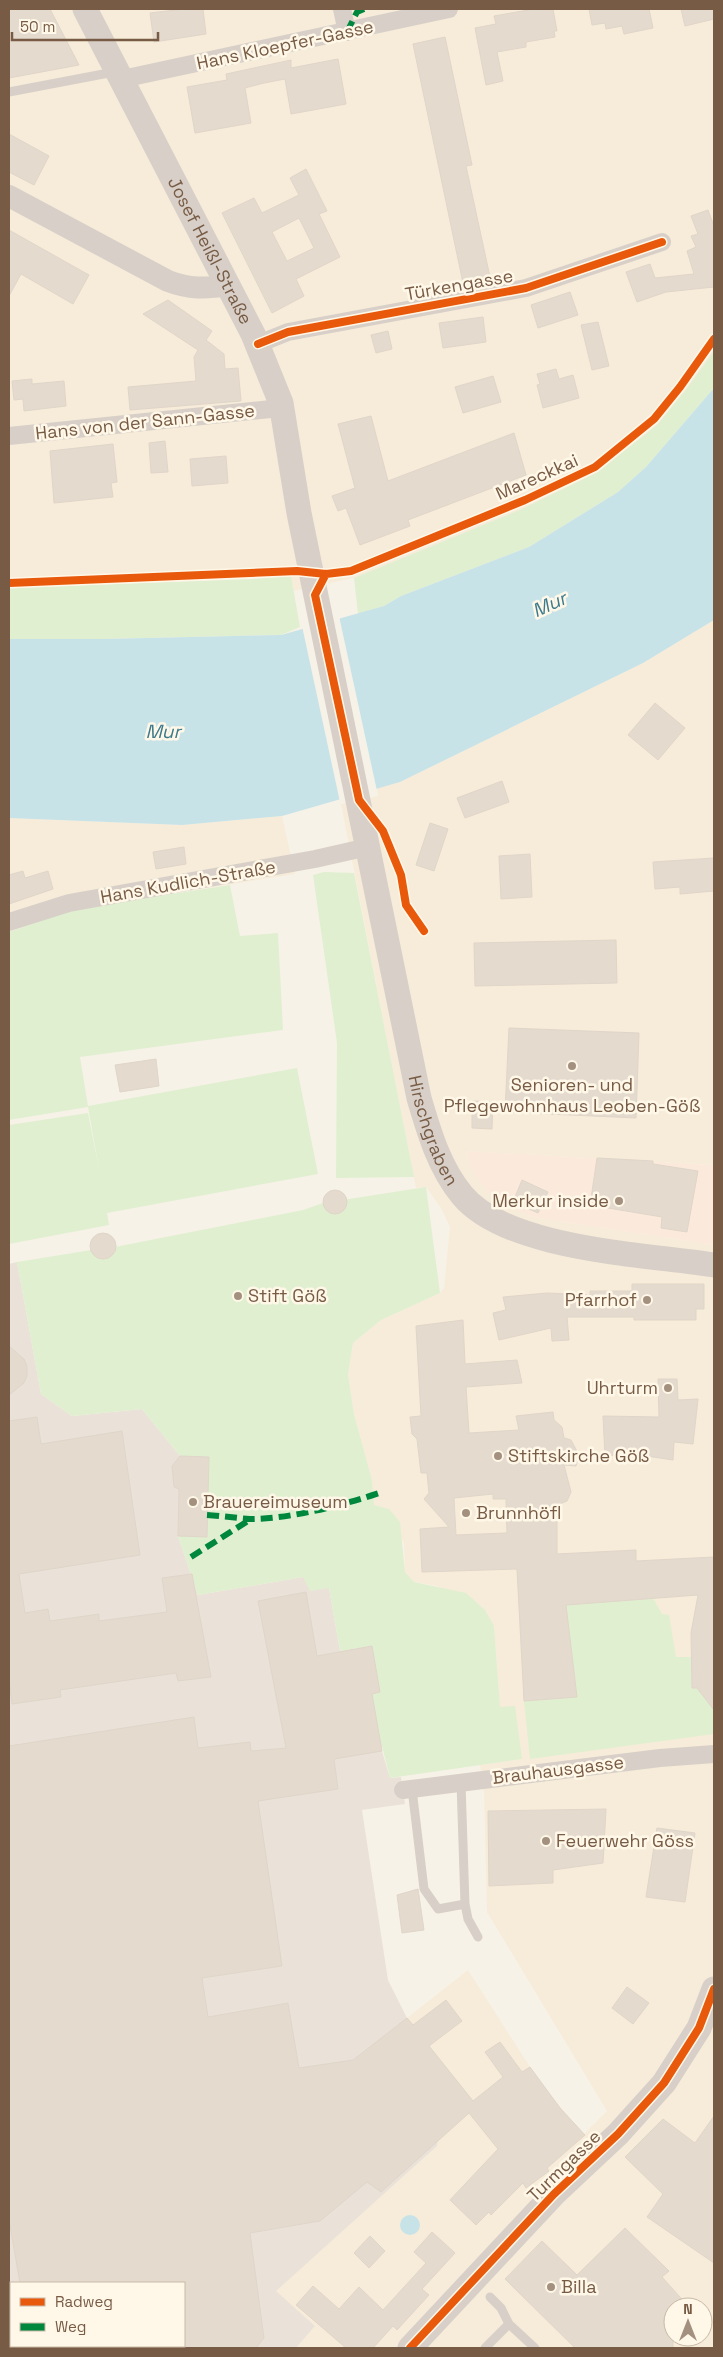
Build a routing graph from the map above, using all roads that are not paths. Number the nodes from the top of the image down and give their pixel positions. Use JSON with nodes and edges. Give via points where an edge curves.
{"nodes":[{"id":1,"x":85,"y":9,"type":"edge"},
{"id":2,"x":342,"y":9,"type":"edge"},
{"id":3,"x":449,"y":9,"type":"edge"},
{"id":4,"x":347,"y":32,"type":"junction"},
{"id":5,"x":120,"y":75,"type":"junction"},
{"id":6,"x":9,"y":92,"type":"edge"},
{"id":7,"x":9,"y":196,"type":"edge"},
{"id":8,"x":662,"y":242,"type":"dead end"},
{"id":9,"x":228,"y":285,"type":"junction"},
{"id":10,"x":714,"y":339,"type":"edge"},
{"id":11,"x":258,"y":344,"type":"junction"},
{"id":12,"x":281,"y":408,"type":"junction"},
{"id":13,"x":9,"y":436,"type":"edge"},
{"id":14,"x":321,"y":585,"type":"junction"},
{"id":15,"x":359,"y":800,"type":"joint"},
{"id":16,"x":368,"y":847,"type":"junction"},
{"id":17,"x":9,"y":922,"type":"edge"},
{"id":18,"x":714,"y":1265,"type":"edge"},
{"id":19,"x":714,"y":1754,"type":"edge"},
{"id":20,"x":461,"y":1783,"type":"junction"},
{"id":21,"x":407,"y":1790,"type":"joint"},
{"id":22,"x":465,"y":1904,"type":"junction"},
{"id":23,"x":478,"y":1937,"type":"dead end"},
{"id":24,"x":714,"y":1989,"type":"edge"},
{"id":25,"x":490,"y":2297,"type":"dead end"},
{"id":26,"x":509,"y":2324,"type":"junction"},
{"id":27,"x":410,"y":2348,"type":"edge"},
{"id":28,"x":485,"y":2348,"type":"edge"},
{"id":29,"x":535,"y":2348,"type":"edge"}],
"edges":[{"from":1,"to":5,"type":"main road","name":"Josef Heißl-Straße"},
{"from":2,"to":4,"type":"street"},
{"from":3,"to":4,"type":"street","name":"Hans Kloepfer-Gasse"},
{"from":4,"to":5,"type":"street","name":"Hans Kloepfer-Gasse"},
{"from":5,"to":6,"type":"lane","name":"Hans Kloepfer-Gasse"},
{"from":5,"to":9,"type":"main road","name":"Josef Heißl-Straße"},
{"from":7,"to":9,"type":"street","via":[[168,281],[186,288]]},
{"from":8,"to":11,"type":"street","name":"Türkengasse","via":[[526,288],[288,332]]},
{"from":9,"to":11,"type":"main road","name":"Josef Heißl-Straße"},
{"from":10,"to":14,"type":"lane","name":"Mareckkai","via":[[654,419],[595,467],[525,500]]},
{"from":11,"to":12,"type":"main road","name":"Josef Heißl-Straße"},
{"from":12,"to":13,"type":"street","name":"Hans von der Sann-Gasse"},
{"from":12,"to":14,"type":"main road","name":"Josef Heißl-Straße","via":[[297,503]]},
{"from":14,"to":15,"type":"main road","name":"Josef Heißl-Straße"},
{"from":15,"to":16,"type":"main road","name":"Hirschgraben"},
{"from":16,"to":17,"type":"street","name":"Hans Kudlich-Straße","via":[[69,903]]},
{"from":16,"to":18,"type":"main road","name":"Hirschgraben","via":[[419,1098],[447,1174],[463,1196],[489,1218],[531,1236]]},
{"from":19,"to":20,"type":"street","name":"Brauhausgasse"},
{"from":20,"to":21,"type":"street","name":"Brauhausgasse"},
{"from":20,"to":22,"type":"lane"},
{"from":21,"to":22,"type":"lane","via":[[424,1889],[438,1909]]},
{"from":22,"to":23,"type":"lane","via":[[468,1919]]},
{"from":24,"to":27,"type":"main road","name":"Turmgasse","via":[[699,2028],[664,2083],[618,2134],[554,2194]]},
{"from":25,"to":26,"type":"lane","via":[[501,2308]]},
{"from":26,"to":28,"type":"lane"},
{"from":26,"to":29,"type":"lane"}]}
